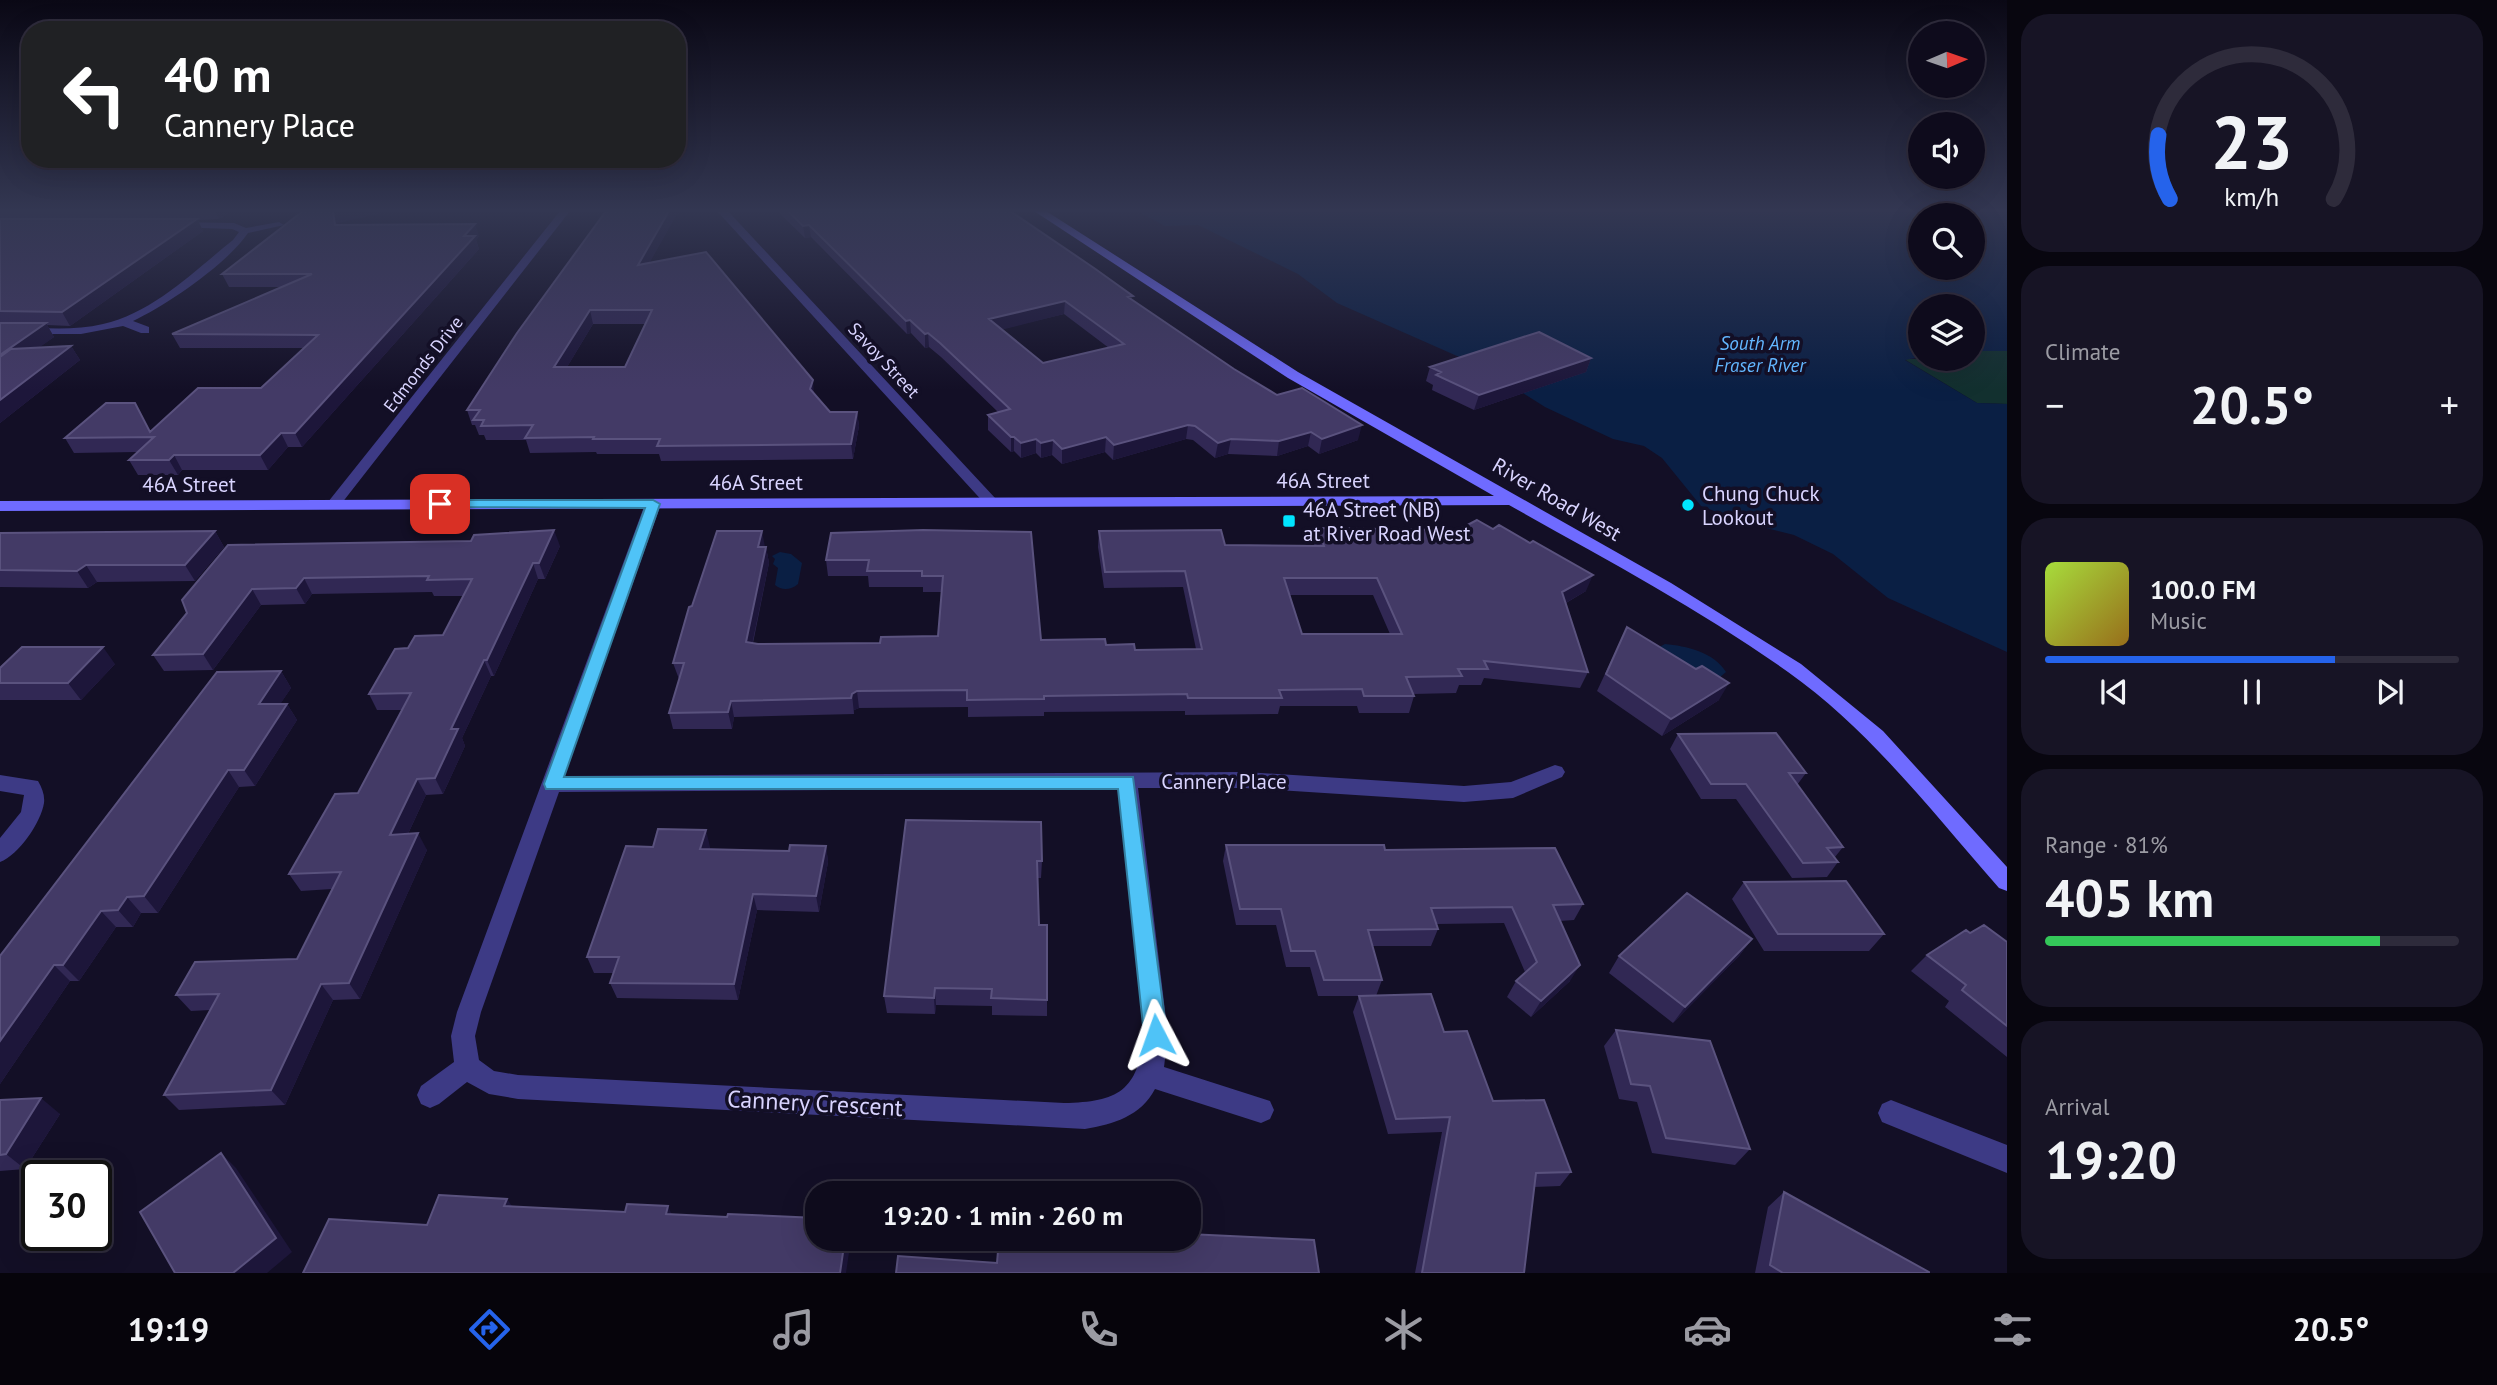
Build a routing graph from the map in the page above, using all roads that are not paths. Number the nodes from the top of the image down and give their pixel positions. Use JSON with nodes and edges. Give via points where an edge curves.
{"nodes":[{"id":1,"x":199,"y":270,"type":"edge"},
{"id":2,"x":518,"y":270,"type":"edge"},
{"id":3,"x":777,"y":270,"type":"edge"},
{"id":4,"x":1131,"y":270,"type":"edge"},
{"id":5,"x":124,"y":322,"type":"junction"},
{"id":6,"x":0,"y":330,"type":"edge"},
{"id":7,"x":145,"y":330,"type":"dead end"},
{"id":8,"x":1512,"y":500,"type":"junction"},
{"id":9,"x":991,"y":502,"type":"junction"},
{"id":10,"x":653,"y":504,"type":"junction"},
{"id":11,"x":334,"y":505,"type":"junction"},
{"id":12,"x":0,"y":506,"type":"edge"},
{"id":13,"x":1555,"y":772,"type":"dead end"},
{"id":14,"x":1127,"y":782,"type":"junction"},
{"id":15,"x":0,"y":783,"type":"edge"},
{"id":16,"x":553,"y":784,"type":"junction"},
{"id":17,"x":0,"y":853,"type":"edge"},
{"id":18,"x":2007,"y":881,"type":"edge"},
{"id":19,"x":467,"y":1067,"type":"junction"},
{"id":20,"x":1151,"y":1074,"type":"junction"},
{"id":21,"x":430,"y":1095,"type":"dead end"},
{"id":22,"x":1261,"y":1110,"type":"dead end"},
{"id":23,"x":1891,"y":1114,"type":"dead end"},
{"id":24,"x":2007,"y":1159,"type":"edge"}],
"edges":[{"from":1,"to":5,"type":"street"},
{"from":2,"to":11,"type":"street","name":"Edmonds Drive"},
{"from":3,"to":9,"type":"street","name":"Savoy Street"},
{"from":4,"to":8,"type":"street","name":"River Road West","via":[[1293,375]]},
{"from":5,"to":6,"type":"street","via":[[86,330]]},
{"from":5,"to":7,"type":"street"},
{"from":8,"to":9,"type":"street","name":"46A Street"},
{"from":8,"to":18,"type":"street","name":"River Road West","via":[[1736,629],[1816,684],[1877,736]]},
{"from":9,"to":10,"type":"street","name":"46A Street"},
{"from":10,"to":11,"type":"street","name":"46A Street"},
{"from":10,"to":16,"type":"street"},
{"from":11,"to":12,"type":"street","name":"46A Street"},
{"from":13,"to":14,"type":"street","name":"Cannery Place","via":[[1513,790],[1464,794],[1292,781]]},
{"from":14,"to":16,"type":"street","name":"Cannery Place"},
{"from":14,"to":20,"type":"street","via":[[1154,1009]]},
{"from":15,"to":17,"type":"street","via":[[31,786],[35,793],[29,816]]},
{"from":16,"to":19,"type":"street","via":[[469,1012],[463,1036]]},
{"from":19,"to":20,"type":"street","name":"Cannery Crescent","via":[[489,1082],[518,1087],[1084,1117],[1125,1107]]},
{"from":19,"to":21,"type":"street"},
{"from":20,"to":22,"type":"street"},
{"from":23,"to":24,"type":"street"}]}
